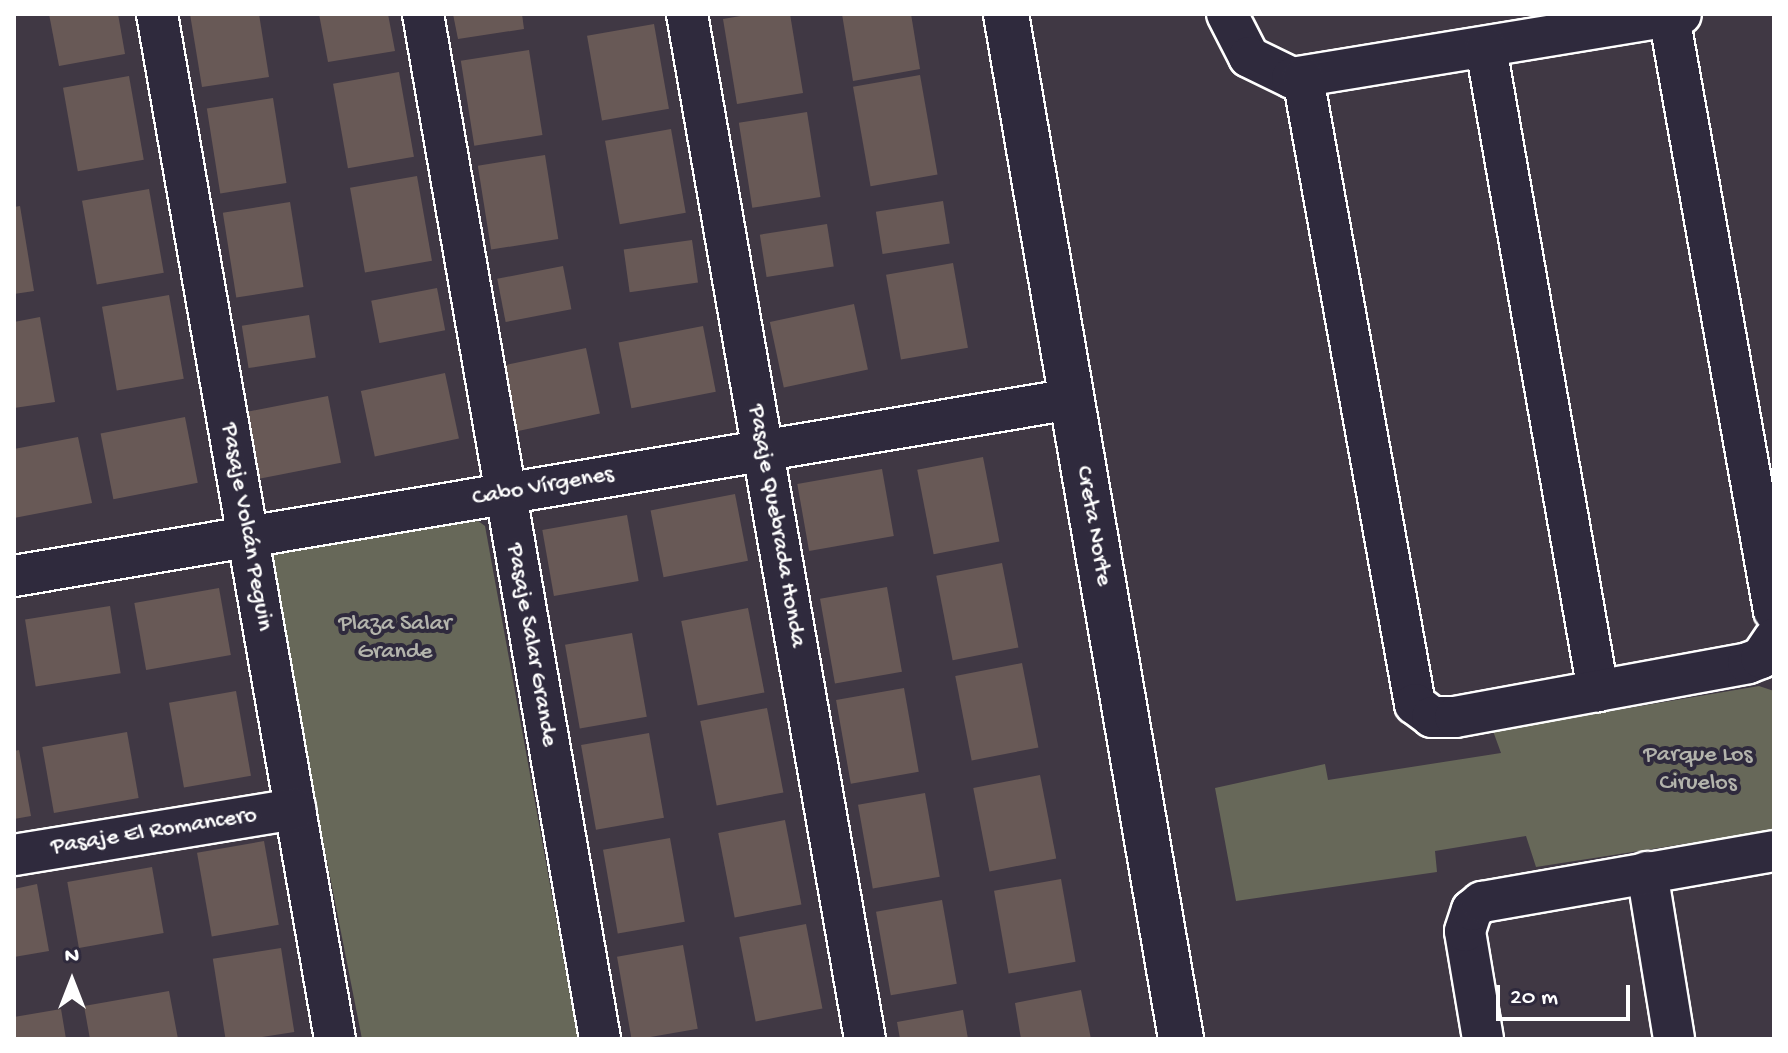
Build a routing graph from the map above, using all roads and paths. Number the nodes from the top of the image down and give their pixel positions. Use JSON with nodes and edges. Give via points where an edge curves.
{"nodes":[{"id":1,"x":157,"y":14,"type":"edge"},
{"id":2,"x":423,"y":14,"type":"edge"},
{"id":3,"x":687,"y":14,"type":"edge"},
{"id":4,"x":1006,"y":14,"type":"edge"},
{"id":5,"x":1227,"y":14,"type":"edge"},
{"id":6,"x":1675,"y":15,"type":"edge"},
{"id":7,"x":1486,"y":48,"type":"junction"},
{"id":8,"x":1303,"y":78,"type":"junction"},
{"id":9,"x":1072,"y":399,"type":"junction"},
{"id":10,"x":762,"y":450,"type":"junction"},
{"id":11,"x":506,"y":494,"type":"junction"},
{"id":12,"x":248,"y":537,"type":"junction"},
{"id":13,"x":14,"y":576,"type":"edge"},
{"id":14,"x":1774,"y":611,"type":"edge"},
{"id":15,"x":1774,"y":639,"type":"edge"},
{"id":16,"x":1598,"y":691,"type":"junction"},
{"id":17,"x":295,"y":809,"type":"junction"},
{"id":18,"x":1774,"y":851,"type":"edge"},
{"id":19,"x":14,"y":855,"type":"edge"},
{"id":20,"x":1647,"y":872,"type":"junction"},
{"id":21,"x":335,"y":1039,"type":"edge"},
{"id":22,"x":600,"y":1039,"type":"edge"},
{"id":23,"x":865,"y":1039,"type":"edge"},
{"id":24,"x":1181,"y":1039,"type":"edge"},
{"id":25,"x":1483,"y":1039,"type":"edge"},
{"id":26,"x":1674,"y":1039,"type":"edge"}],
"edges":[{"from":1,"to":12,"type":"street","name":"Pasaje Volcán Peguin"},
{"from":2,"to":11,"type":"street","name":"Pasaje Salar Grande"},
{"from":3,"to":10,"type":"street","name":"Pasaje Quebrada Honda"},
{"from":4,"to":9,"type":"street","name":"Creta Norte"},
{"from":5,"to":8,"type":"street","via":[[1249,57],[1278,75]]},
{"from":6,"to":7,"type":"street"},
{"from":6,"to":14,"type":"street"},
{"from":7,"to":8,"type":"street"},
{"from":7,"to":16,"type":"street"},
{"from":8,"to":16,"type":"street","via":[[1415,704],[1442,718]]},
{"from":9,"to":10,"type":"street","name":"Cabo Vírgenes"},
{"from":9,"to":24,"type":"street","name":"Creta Norte"},
{"from":10,"to":11,"type":"street","name":"Cabo Vírgenes"},
{"from":10,"to":23,"type":"street","name":"Pasaje Quebrada Honda"},
{"from":11,"to":12,"type":"street","name":"Cabo Vírgenes"},
{"from":11,"to":22,"type":"street","name":"Pasaje Salar Grande"},
{"from":12,"to":13,"type":"street","name":"Cabo Vírgenes"},
{"from":12,"to":17,"type":"street","name":"Pasaje Volcán Peguin"},
{"from":15,"to":16,"type":"street","via":[[1761,658],[1748,663]]},
{"from":17,"to":19,"type":"street","name":"Pasaje El Romancero"},
{"from":17,"to":21,"type":"street","name":"Pasaje Volcán Peguin"},
{"from":18,"to":20,"type":"street"},
{"from":20,"to":25,"type":"street","via":[[1495,896],[1472,910],[1465,931]]},
{"from":20,"to":26,"type":"street"}]}
